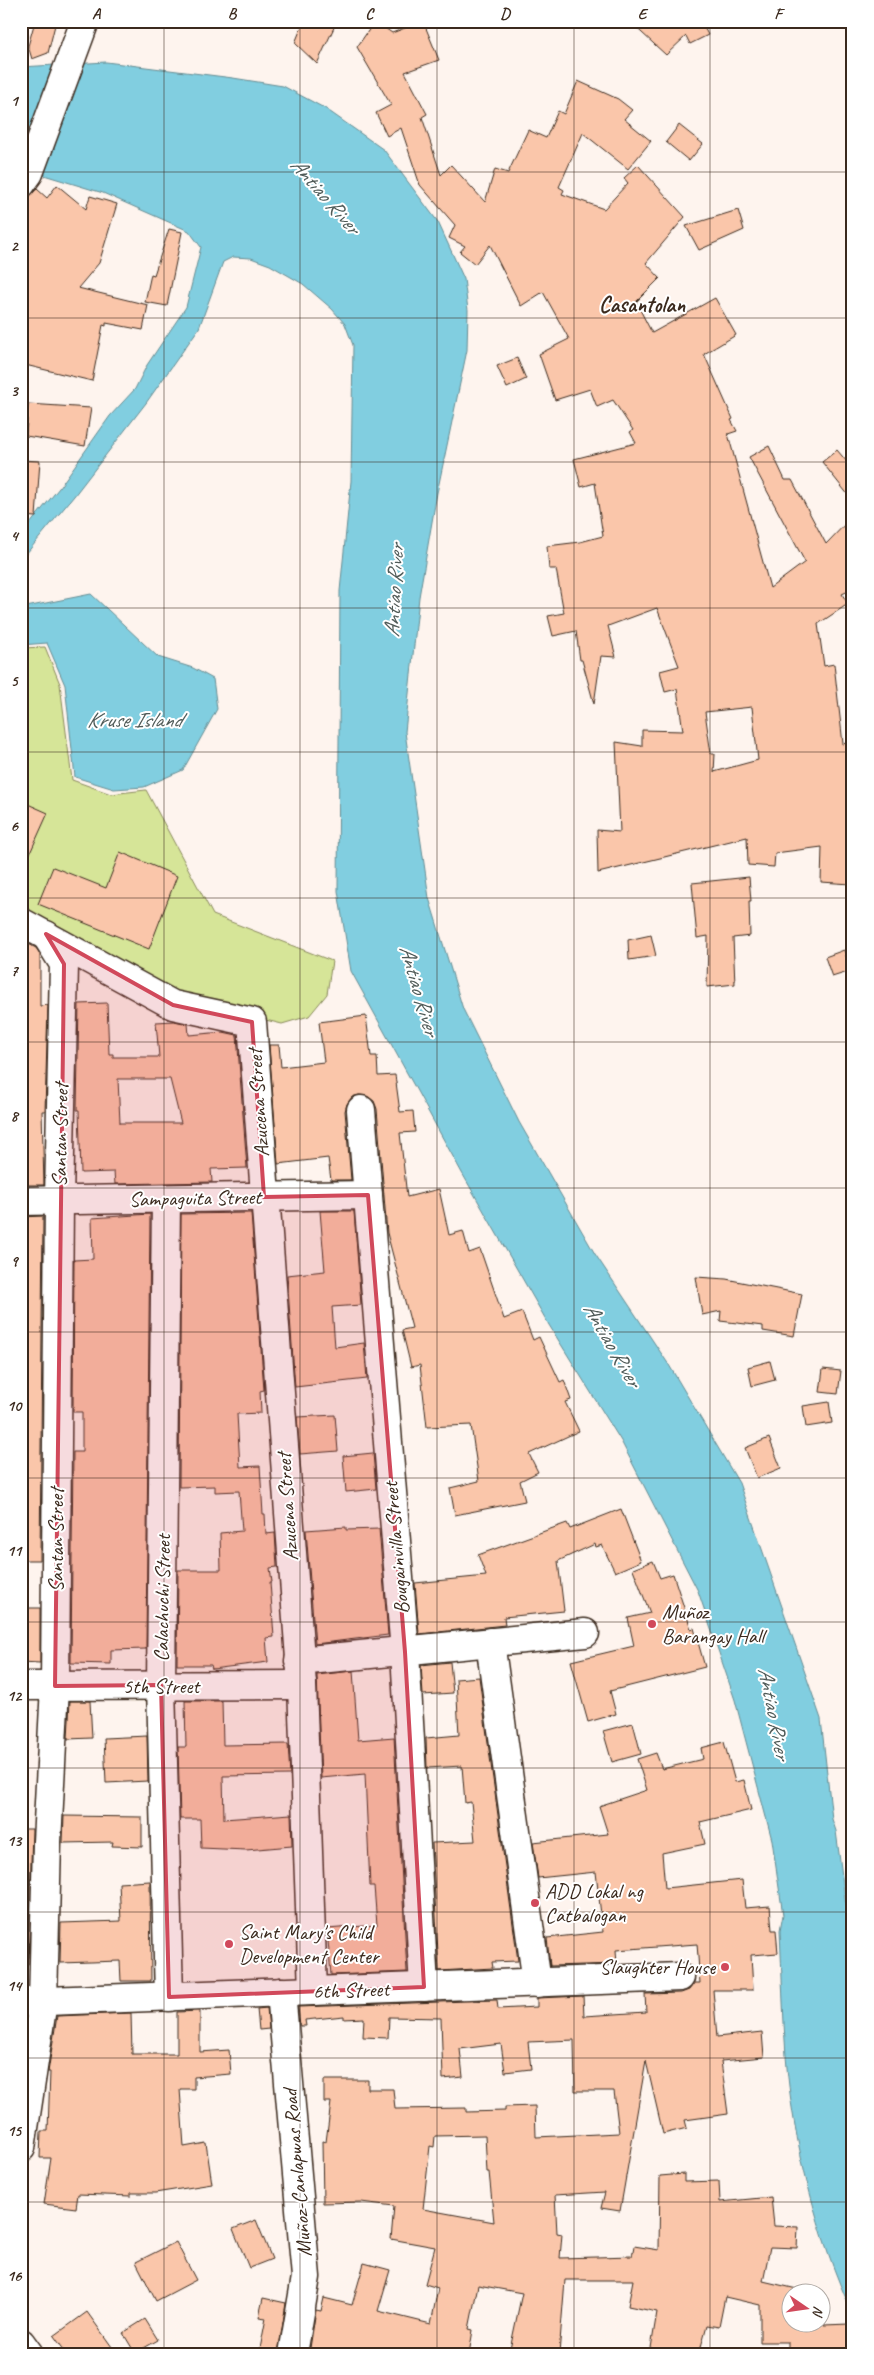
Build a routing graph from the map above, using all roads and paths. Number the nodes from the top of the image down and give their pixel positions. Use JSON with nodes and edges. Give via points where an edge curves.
{"nodes":[{"id":1,"x":80,"y":31,"type":"edge"},
{"id":2,"x":25,"y":178,"type":"edge"},
{"id":3,"x":21,"y":922,"type":"edge"},
{"id":4,"x":46,"y":934,"type":"junction"},
{"id":5,"x":361,"y":1110,"type":"dead end"},
{"id":6,"x":368,"y":1194,"type":"junction"},
{"id":7,"x":264,"y":1197,"type":"junction"},
{"id":8,"x":166,"y":1199,"type":"junction"},
{"id":9,"x":59,"y":1200,"type":"junction"},
{"id":10,"x":21,"y":1201,"type":"edge"},
{"id":11,"x":585,"y":1633,"type":"dead end"},
{"id":12,"x":490,"y":1642,"type":"junction"},
{"id":13,"x":405,"y":1652,"type":"junction"},
{"id":14,"x":300,"y":1673,"type":"junction"},
{"id":15,"x":161,"y":1685,"type":"junction"},
{"id":16,"x":21,"y":1686,"type":"edge"},
{"id":17,"x":55,"y":1686,"type":"junction"},
{"id":18,"x":680,"y":1977,"type":"dead end"},
{"id":19,"x":538,"y":1983,"type":"junction"},
{"id":20,"x":424,"y":1987,"type":"junction"},
{"id":21,"x":313,"y":1991,"type":"junction"},
{"id":22,"x":281,"y":1992,"type":"junction"},
{"id":23,"x":169,"y":1997,"type":"junction"},
{"id":24,"x":32,"y":2001,"type":"edge"},
{"id":25,"x":21,"y":2148,"type":"edge"},
{"id":26,"x":21,"y":2343,"type":"edge"},
{"id":27,"x":29,"y":2354,"type":"edge"},
{"id":28,"x":293,"y":2354,"type":"edge"}],
"edges":[{"from":1,"to":2,"type":"street"},
{"from":3,"to":4,"type":"street"},
{"from":4,"to":7,"type":"street","name":"Azucena Street","via":[[173,1006],[252,1022]]},
{"from":4,"to":9,"type":"street","name":"Santan Street","via":[[64,964]]},
{"from":5,"to":6,"type":"street","name":"Bougainvilla Street"},
{"from":6,"to":7,"type":"street","name":"Sampaguita Street"},
{"from":6,"to":13,"type":"street","name":"Bougainvilla Street"},
{"from":7,"to":8,"type":"street","name":"Sampaguita Street"},
{"from":7,"to":14,"type":"street","name":"Azucena Street"},
{"from":8,"to":9,"type":"street","name":"Sampaguita Street"},
{"from":8,"to":15,"type":"street","name":"Calachuchi Street"},
{"from":9,"to":10,"type":"street","name":"Sampaguita Street"},
{"from":9,"to":17,"type":"street","name":"Santan Street"},
{"from":11,"to":12,"type":"street","name":"5th Street"},
{"from":12,"to":13,"type":"street","name":"5th Street"},
{"from":12,"to":19,"type":"street"},
{"from":13,"to":14,"type":"street","name":"5th Street"},
{"from":13,"to":20,"type":"street","name":"Bougainvilla Street"},
{"from":14,"to":15,"type":"street","name":"5th Street"},
{"from":14,"to":21,"type":"street","name":"Azucena Street"},
{"from":15,"to":17,"type":"street","name":"5th Street"},
{"from":15,"to":23,"type":"street","name":"Calachuchi Street"},
{"from":16,"to":17,"type":"street","name":"5th Street"},
{"from":17,"to":24,"type":"street","name":"Santan Street"},
{"from":18,"to":19,"type":"street","name":"6th Street"},
{"from":19,"to":20,"type":"street","name":"6th Street"},
{"from":20,"to":21,"type":"street","name":"6th Street"},
{"from":21,"to":22,"type":"street","name":"6th Street"},
{"from":22,"to":23,"type":"street","name":"6th Street"},
{"from":22,"to":28,"type":"street","name":"Muñoz-Canlapwas Road","via":[[306,2277]]},
{"from":23,"to":24,"type":"street","name":"6th Street"},
{"from":24,"to":25,"type":"street","name":"Santan Street"},
{"from":26,"to":27,"type":"street"}]}
